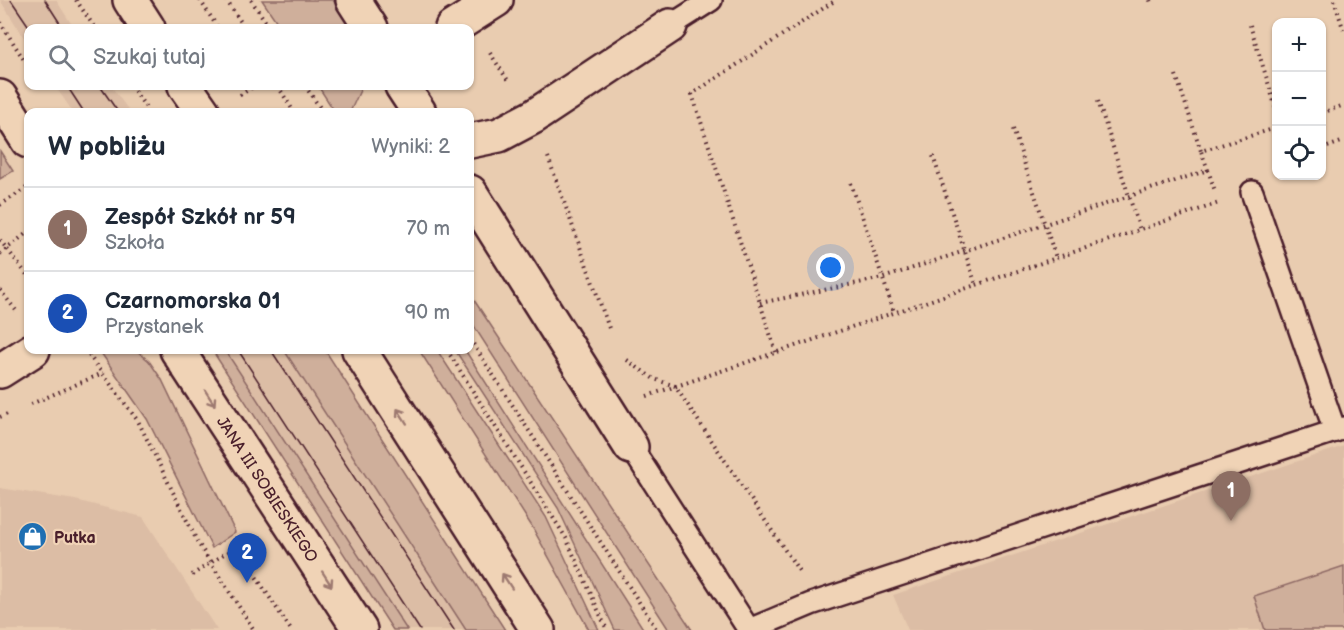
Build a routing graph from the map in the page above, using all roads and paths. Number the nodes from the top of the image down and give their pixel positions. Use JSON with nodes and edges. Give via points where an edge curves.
{"nodes":[{"id":1,"x":76,"y":0,"type":"edge"},
{"id":2,"x":129,"y":0,"type":"edge"},
{"id":3,"x":200,"y":0,"type":"edge"},
{"id":4,"x":226,"y":0,"type":"edge"},
{"id":5,"x":251,"y":0,"type":"edge"},
{"id":6,"x":353,"y":0,"type":"edge"},
{"id":7,"x":496,"y":0,"type":"edge"},
{"id":8,"x":711,"y":0,"type":"edge"},
{"id":9,"x":836,"y":0,"type":"edge"},
{"id":10,"x":1334,"y":0,"type":"edge"},
{"id":11,"x":0,"y":22,"type":"edge"},
{"id":12,"x":460,"y":23,"type":"edge"},
{"id":13,"x":91,"y":24,"type":"edge"},
{"id":14,"x":145,"y":24,"type":"edge"},
{"id":15,"x":215,"y":24,"type":"edge"},
{"id":16,"x":242,"y":24,"type":"edge"},
{"id":17,"x":267,"y":24,"type":"edge"},
{"id":18,"x":368,"y":24,"type":"edge"},
{"id":19,"x":1250,"y":25,"type":"dead end"},
{"id":20,"x":670,"y":26,"type":"joint"},
{"id":21,"x":1344,"y":31,"type":"edge"},
{"id":22,"x":474,"y":41,"type":"edge"},
{"id":23,"x":24,"y":61,"type":"edge"},
{"id":24,"x":1176,"y":75,"type":"dead end"},
{"id":25,"x":135,"y":90,"type":"edge"},
{"id":26,"x":188,"y":90,"type":"edge"},
{"id":27,"x":248,"y":90,"type":"edge"},
{"id":28,"x":280,"y":90,"type":"edge"},
{"id":29,"x":308,"y":90,"type":"edge"},
{"id":30,"x":405,"y":90,"type":"edge"},
{"id":31,"x":243,"y":93,"type":"dead end"},
{"id":32,"x":1272,"y":95,"type":"edge"},
{"id":33,"x":0,"y":97,"type":"edge"},
{"id":34,"x":1098,"y":101,"type":"dead end"},
{"id":35,"x":1344,"y":105,"type":"edge"},
{"id":36,"x":146,"y":108,"type":"edge"},
{"id":37,"x":199,"y":108,"type":"edge"},
{"id":38,"x":292,"y":108,"type":"edge"},
{"id":39,"x":320,"y":108,"type":"edge"},
{"id":40,"x":416,"y":108,"type":"edge"},
{"id":41,"x":1326,"y":111,"type":"edge"},
{"id":42,"x":533,"y":117,"type":"junction"},
{"id":43,"x":1013,"y":129,"type":"dead end"},
{"id":44,"x":1272,"y":129,"type":"edge"},
{"id":45,"x":24,"y":135,"type":"edge"},
{"id":46,"x":474,"y":140,"type":"edge"},
{"id":47,"x":1344,"y":141,"type":"edge"},
{"id":48,"x":1326,"y":148,"type":"edge"},
{"id":49,"x":1202,"y":151,"type":"junction"},
{"id":50,"x":933,"y":156,"type":"dead end"},
{"id":51,"x":1208,"y":170,"type":"junction"},
{"id":52,"x":851,"y":183,"type":"dead end"},
{"id":53,"x":24,"y":190,"type":"edge"},
{"id":54,"x":1252,"y":192,"type":"joint"},
{"id":55,"x":1129,"y":196,"type":"junction"},
{"id":56,"x":474,"y":198,"type":"edge"},
{"id":57,"x":1218,"y":204,"type":"junction"},
{"id":58,"x":0,"y":205,"type":"edge"},
{"id":59,"x":1045,"y":224,"type":"junction"},
{"id":60,"x":1140,"y":230,"type":"junction"},
{"id":61,"x":24,"y":235,"type":"edge"},
{"id":62,"x":0,"y":240,"type":"edge"},
{"id":63,"x":6,"y":248,"type":"junction"},
{"id":64,"x":964,"y":251,"type":"junction"},
{"id":65,"x":0,"y":254,"type":"edge"},
{"id":66,"x":1056,"y":258,"type":"junction"},
{"id":67,"x":24,"y":271,"type":"edge"},
{"id":68,"x":883,"y":278,"type":"junction"},
{"id":69,"x":976,"y":285,"type":"junction"},
{"id":70,"x":0,"y":290,"type":"edge"},
{"id":71,"x":760,"y":303,"type":"junction"},
{"id":72,"x":894,"y":312,"type":"junction"},
{"id":73,"x":19,"y":315,"type":"dead end"},
{"id":74,"x":612,"y":337,"type":"dead end"},
{"id":75,"x":474,"y":345,"type":"edge"},
{"id":76,"x":776,"y":352,"type":"junction"},
{"id":77,"x":27,"y":354,"type":"edge"},
{"id":78,"x":88,"y":354,"type":"edge"},
{"id":79,"x":180,"y":354,"type":"edge"},
{"id":80,"x":362,"y":354,"type":"edge"},
{"id":81,"x":450,"y":354,"type":"edge"},
{"id":82,"x":621,"y":356,"type":"dead end"},
{"id":83,"x":0,"y":371,"type":"edge"},
{"id":84,"x":102,"y":373,"type":"junction"},
{"id":85,"x":675,"y":387,"type":"junction"},
{"id":86,"x":606,"y":408,"type":"junction"},
{"id":87,"x":0,"y":417,"type":"edge"},
{"id":88,"x":1339,"y":429,"type":"edge"},
{"id":89,"x":631,"y":447,"type":"joint"},
{"id":90,"x":210,"y":563,"type":"junction"},
{"id":91,"x":192,"y":575,"type":"dead end"},
{"id":92,"x":820,"y":602,"type":"junction"},
{"id":93,"x":254,"y":630,"type":"edge"},
{"id":94,"x":291,"y":630,"type":"edge"},
{"id":95,"x":360,"y":630,"type":"edge"},
{"id":96,"x":538,"y":630,"type":"edge"},
{"id":97,"x":607,"y":630,"type":"edge"},
{"id":98,"x":657,"y":630,"type":"edge"},
{"id":99,"x":749,"y":630,"type":"edge"}],
"edges":[{"from":1,"to":13,"type":"path"},
{"from":2,"to":14,"type":"main road"},
{"from":3,"to":15,"type":"path"},
{"from":4,"to":16,"type":"path"},
{"from":5,"to":17,"type":"path"},
{"from":6,"to":18,"type":"main road"},
{"from":7,"to":12,"type":"main road"},
{"from":8,"to":20,"type":"lane"},
{"from":9,"to":71,"type":"path","via":[[692,94]]},
{"from":10,"to":21,"type":"path"},
{"from":11,"to":23,"type":"path"},
{"from":19,"to":32,"type":"path"},
{"from":20,"to":42,"type":"main road"},
{"from":22,"to":42,"type":"path"},
{"from":24,"to":49,"type":"path"},
{"from":25,"to":36,"type":"path"},
{"from":26,"to":37,"type":"main road"},
{"from":27,"to":31,"type":"path"},
{"from":28,"to":38,"type":"path"},
{"from":29,"to":39,"type":"path"},
{"from":30,"to":40,"type":"main road"},
{"from":33,"to":45,"type":"main road"},
{"from":34,"to":55,"type":"path"},
{"from":35,"to":41,"type":"path"},
{"from":42,"to":46,"type":"main road","via":[[499,135]]},
{"from":42,"to":74,"type":"path"},
{"from":43,"to":59,"type":"path"},
{"from":44,"to":49,"type":"path"},
{"from":47,"to":48,"type":"path"},
{"from":49,"to":51,"type":"path"},
{"from":50,"to":64,"type":"path"},
{"from":51,"to":55,"type":"path"},
{"from":51,"to":57,"type":"path"},
{"from":52,"to":68,"type":"path"},
{"from":53,"to":58,"type":"path"},
{"from":54,"to":57,"type":"path"},
{"from":54,"to":88,"type":"lane"},
{"from":55,"to":59,"type":"path"},
{"from":55,"to":60,"type":"path"},
{"from":56,"to":86,"type":"main road"},
{"from":57,"to":60,"type":"path"},
{"from":59,"to":64,"type":"path"},
{"from":59,"to":66,"type":"path"},
{"from":60,"to":66,"type":"path"},
{"from":61,"to":63,"type":"path"},
{"from":62,"to":63,"type":"path"},
{"from":63,"to":65,"type":"path"},
{"from":63,"to":67,"type":"path"},
{"from":64,"to":68,"type":"path"},
{"from":64,"to":69,"type":"path"},
{"from":66,"to":69,"type":"path"},
{"from":68,"to":71,"type":"path"},
{"from":68,"to":72,"type":"path"},
{"from":69,"to":72,"type":"path"},
{"from":70,"to":73,"type":"path"},
{"from":71,"to":76,"type":"path"},
{"from":72,"to":76,"type":"path"},
{"from":75,"to":98,"type":"path"},
{"from":76,"to":85,"type":"path"},
{"from":77,"to":83,"type":"main road"},
{"from":78,"to":84,"type":"path"},
{"from":79,"to":95,"type":"main road","name":"JANA III SOBIESKIEGO","one_way":true},
{"from":96,"to":80,"type":"main road","one_way":true},
{"from":81,"to":97,"type":"path","via":[[566,538]]},
{"from":82,"to":85,"type":"path","via":[[654,379]]},
{"from":84,"to":87,"type":"path"},
{"from":84,"to":90,"type":"path","via":[[138,421]]},
{"from":85,"to":86,"type":"path"},
{"from":85,"to":92,"type":"path"},
{"from":86,"to":89,"type":"main road"},
{"from":88,"to":92,"type":"lane"},
{"from":89,"to":99,"type":"lane"},
{"from":90,"to":91,"type":"path"},
{"from":90,"to":93,"type":"path"},
{"from":90,"to":94,"type":"path","via":[[236,546]]},
{"from":92,"to":99,"type":"lane"}]}
